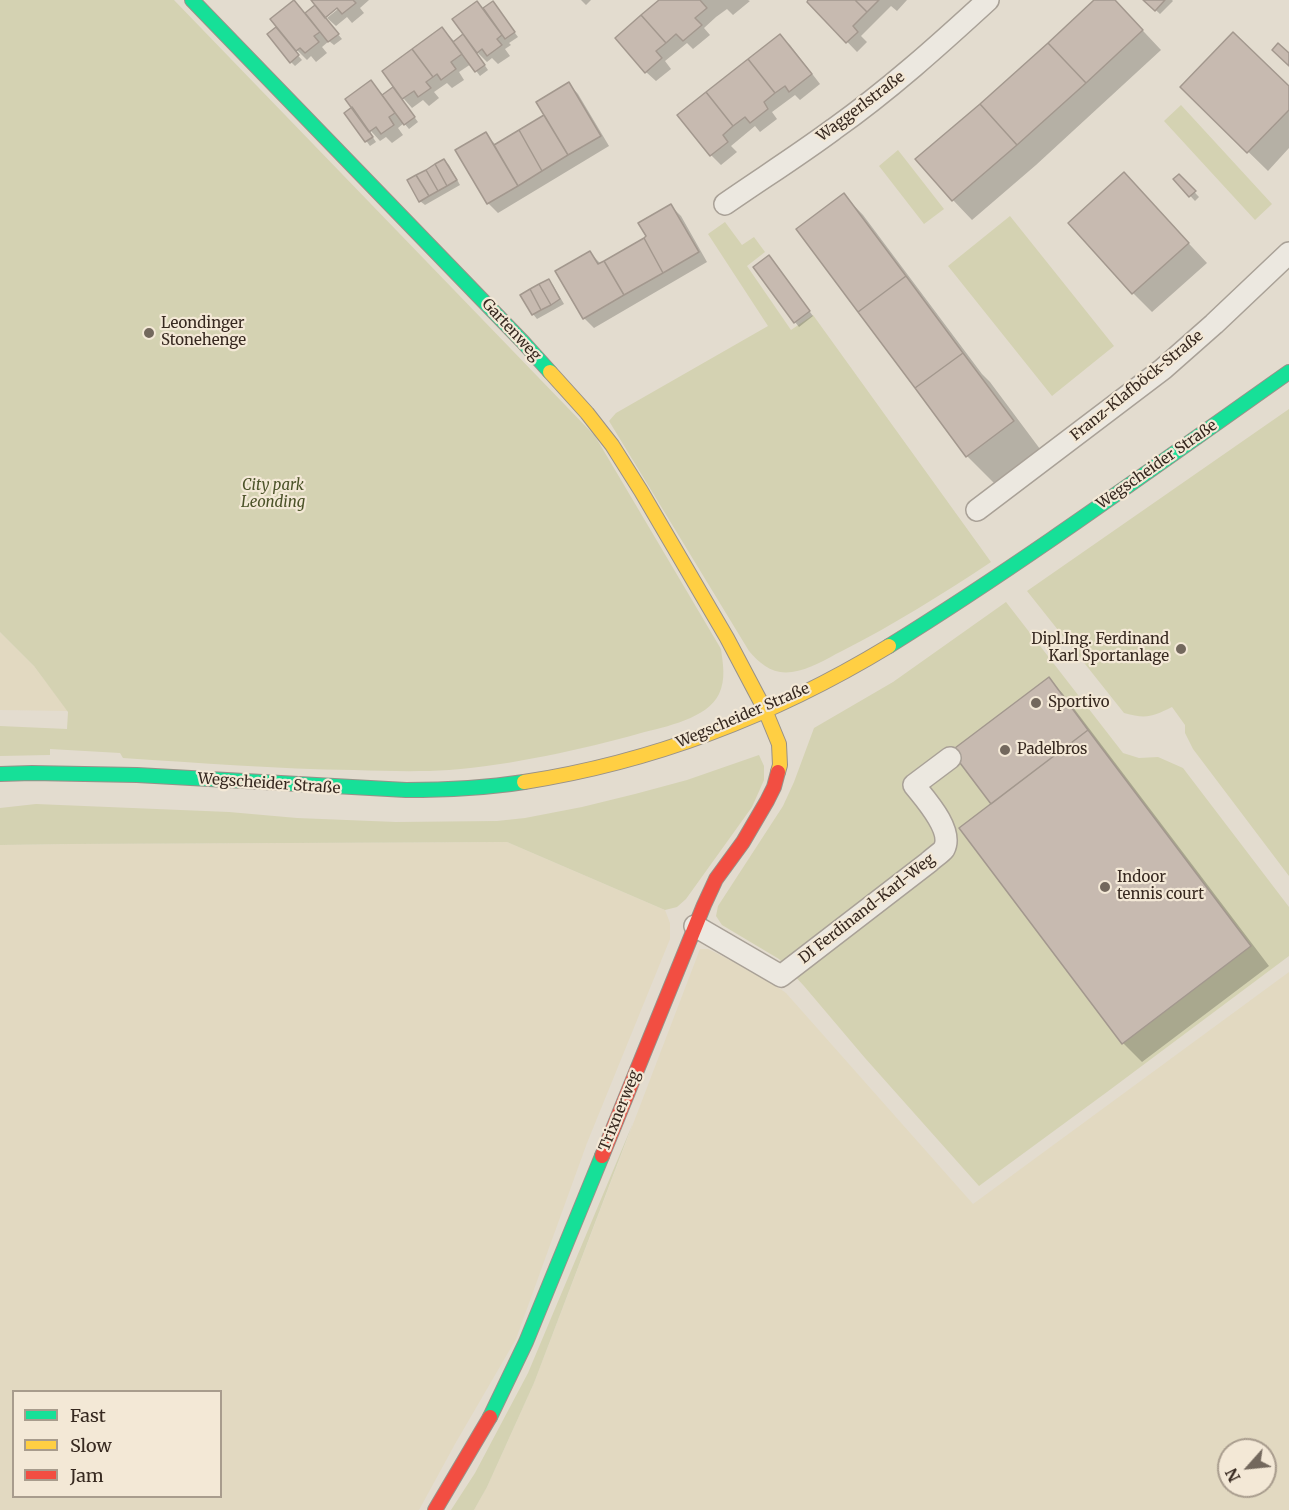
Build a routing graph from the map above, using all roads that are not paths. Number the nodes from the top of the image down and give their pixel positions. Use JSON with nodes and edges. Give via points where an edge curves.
{"nodes":[{"id":1,"x":192,"y":0,"type":"edge"},
{"id":2,"x":988,"y":0,"type":"edge"},
{"id":3,"x":726,"y":204,"type":"dead end"},
{"id":4,"x":1289,"y":252,"type":"edge"},
{"id":5,"x":1289,"y":372,"type":"edge"},
{"id":6,"x":977,"y":510,"type":"dead end"},
{"id":7,"x":765,"y":710,"type":"junction"},
{"id":8,"x":950,"y":758,"type":"dead end"},
{"id":9,"x":0,"y":774,"type":"edge"},
{"id":10,"x":695,"y":926,"type":"junction"},
{"id":11,"x":435,"y":1510,"type":"edge"}],
"edges":[{"from":1,"to":7,"type":"street","name":"Gartenweg","via":[[587,413],[641,490]]},
{"from":2,"to":3,"type":"street","name":"Waggerlstraße","via":[[896,81]]},
{"from":4,"to":6,"type":"street","name":"Franz-Klafböck-Straße","via":[[1163,369]]},
{"from":5,"to":7,"type":"street","name":"Wegscheider Straße","via":[[971,594],[879,651]]},
{"from":7,"to":9,"type":"street","name":"Wegscheider Straße","via":[[704,736],[594,769],[513,784],[444,790],[363,790],[127,775]]},
{"from":7,"to":10,"type":"street","name":"Trixnerweg","via":[[779,744],[780,765],[774,787],[743,842],[716,879]]},
{"from":8,"to":10,"type":"street","name":"DI Ferdinand-Karl-Weg","via":[[915,785],[943,825],[944,848],[781,976]]},
{"from":10,"to":11,"type":"street","name":"Trixnerweg","via":[[526,1342],[490,1416]]}]}
